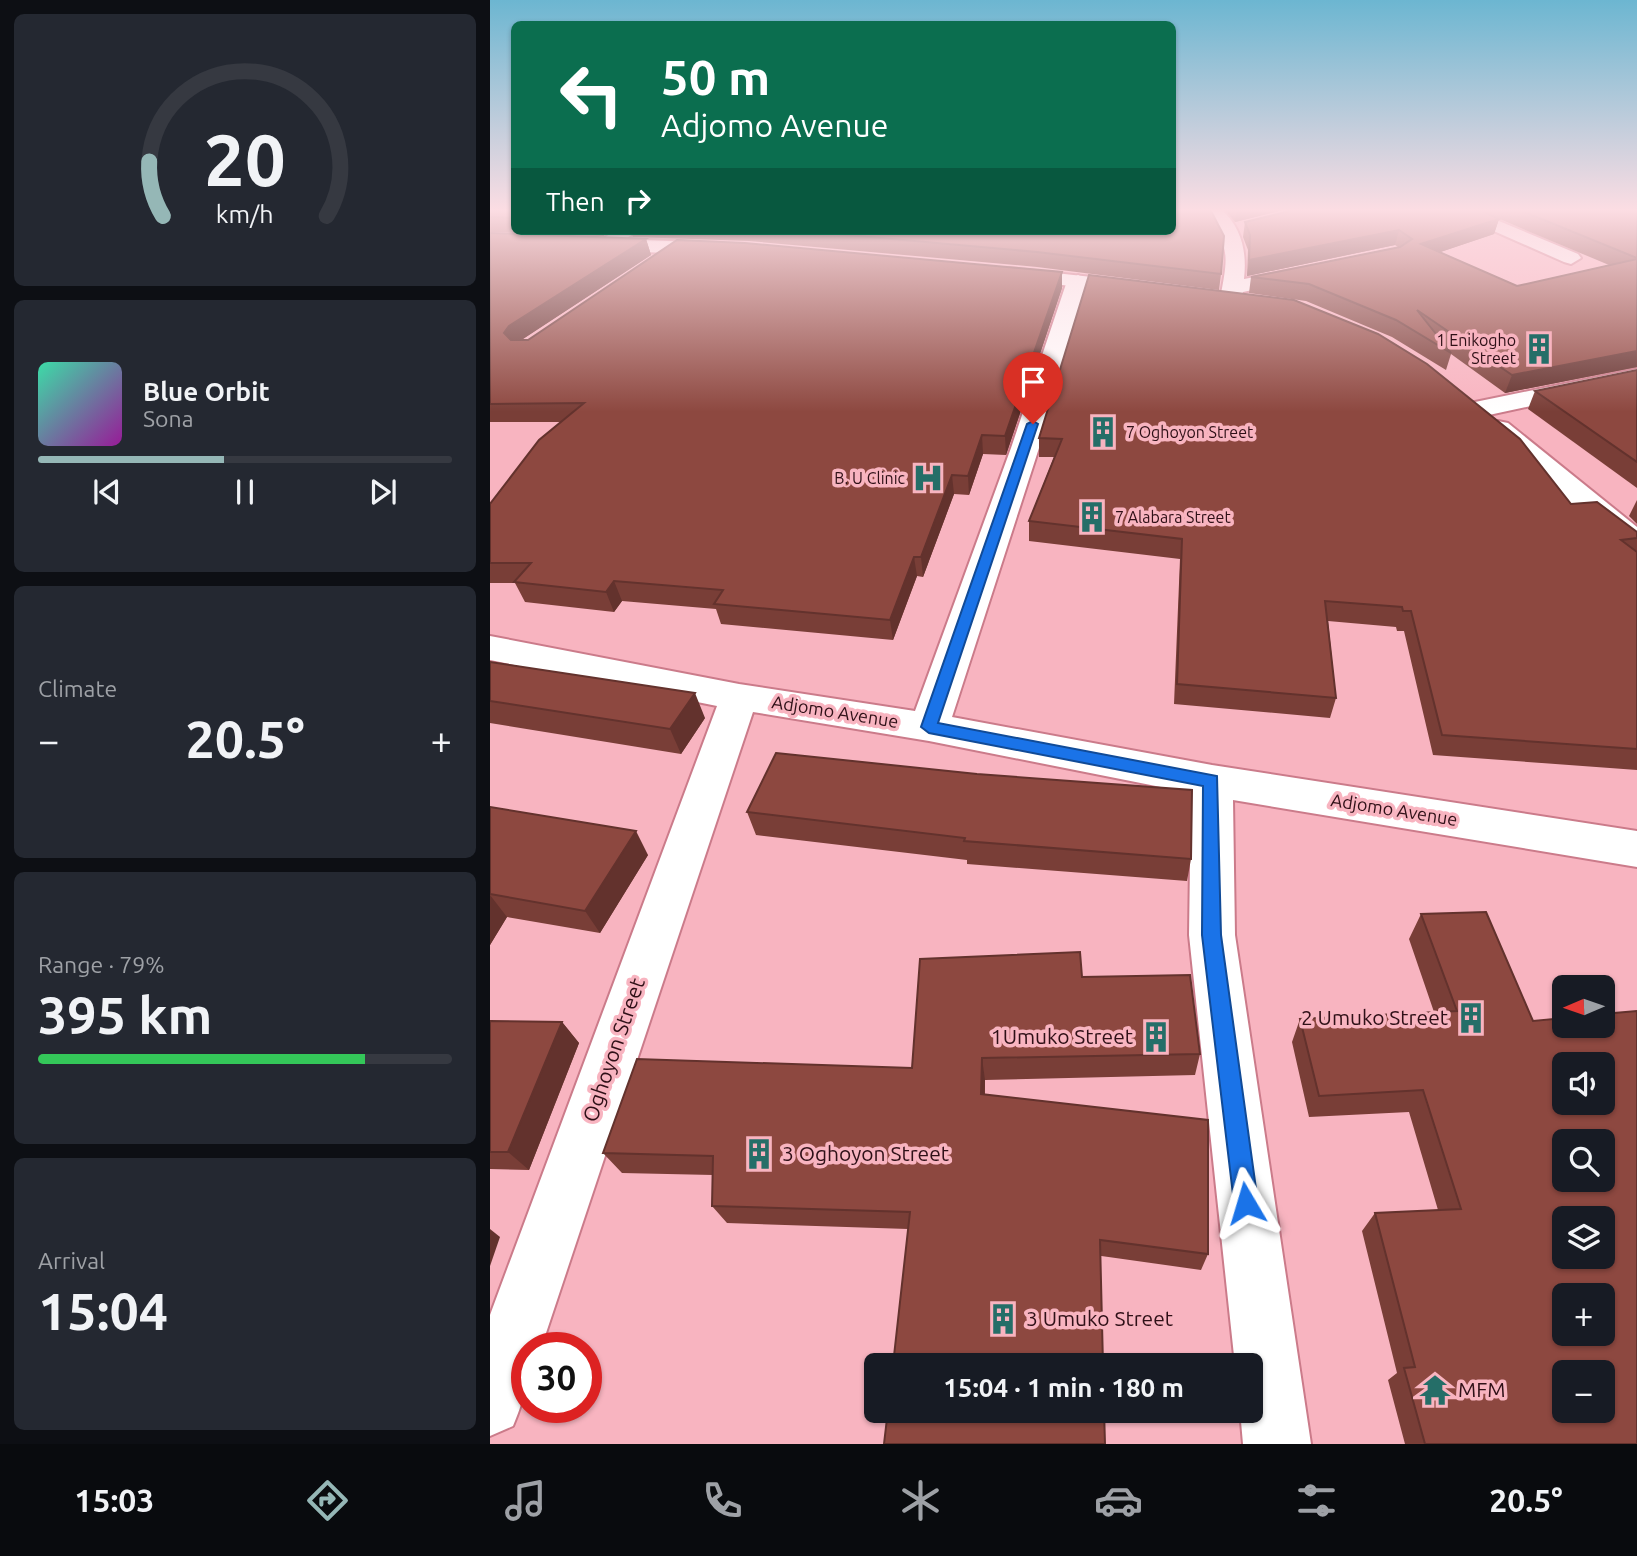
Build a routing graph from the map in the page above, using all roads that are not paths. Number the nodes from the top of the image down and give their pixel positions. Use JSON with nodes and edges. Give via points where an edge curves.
{"nodes":[{"id":1,"x":1034,"y":276,"type":"edge"},
{"id":2,"x":1235,"y":276,"type":"edge"},
{"id":3,"x":1297,"y":276,"type":"edge"},
{"id":4,"x":1079,"y":281,"type":"junction"},
{"id":5,"x":1162,"y":291,"type":"edge"},
{"id":6,"x":1232,"y":294,"type":"junction"},
{"id":7,"x":1203,"y":296,"type":"edge"},
{"id":8,"x":1271,"y":304,"type":"edge"},
{"id":9,"x":1637,"y":376,"type":"edge"},
{"id":10,"x":1453,"y":393,"type":"edge"},
{"id":11,"x":1475,"y":410,"type":"junction"},
{"id":12,"x":1637,"y":542,"type":"edge"},
{"id":13,"x":490,"y":648,"type":"edge"},
{"id":14,"x":739,"y":697,"type":"junction"},
{"id":15,"x":929,"y":727,"type":"junction"},
{"id":16,"x":1212,"y":781,"type":"junction"},
{"id":17,"x":1637,"y":849,"type":"edge"},
{"id":18,"x":490,"y":1403,"type":"edge"},
{"id":19,"x":1277,"y":1444,"type":"edge"}],
"edges":[{"from":1,"to":4,"type":"street"},
{"from":2,"to":6,"type":"street"},
{"from":3,"to":6,"type":"street"},
{"from":4,"to":5,"type":"street"},
{"from":4,"to":15,"type":"street"},
{"from":6,"to":7,"type":"street"},
{"from":6,"to":8,"type":"street"},
{"from":9,"to":11,"type":"street"},
{"from":10,"to":11,"type":"street"},
{"from":11,"to":12,"type":"street"},
{"from":13,"to":14,"type":"street","name":"Adjomo Avenue"},
{"from":14,"to":15,"type":"street","name":"Adjomo Avenue"},
{"from":14,"to":18,"type":"street","name":"Oghoyon Street"},
{"from":15,"to":16,"type":"street","name":"Adjomo Avenue"},
{"from":16,"to":17,"type":"street","name":"Adjomo Avenue"},
{"from":16,"to":19,"type":"street","via":[[1212,935]]}]}
